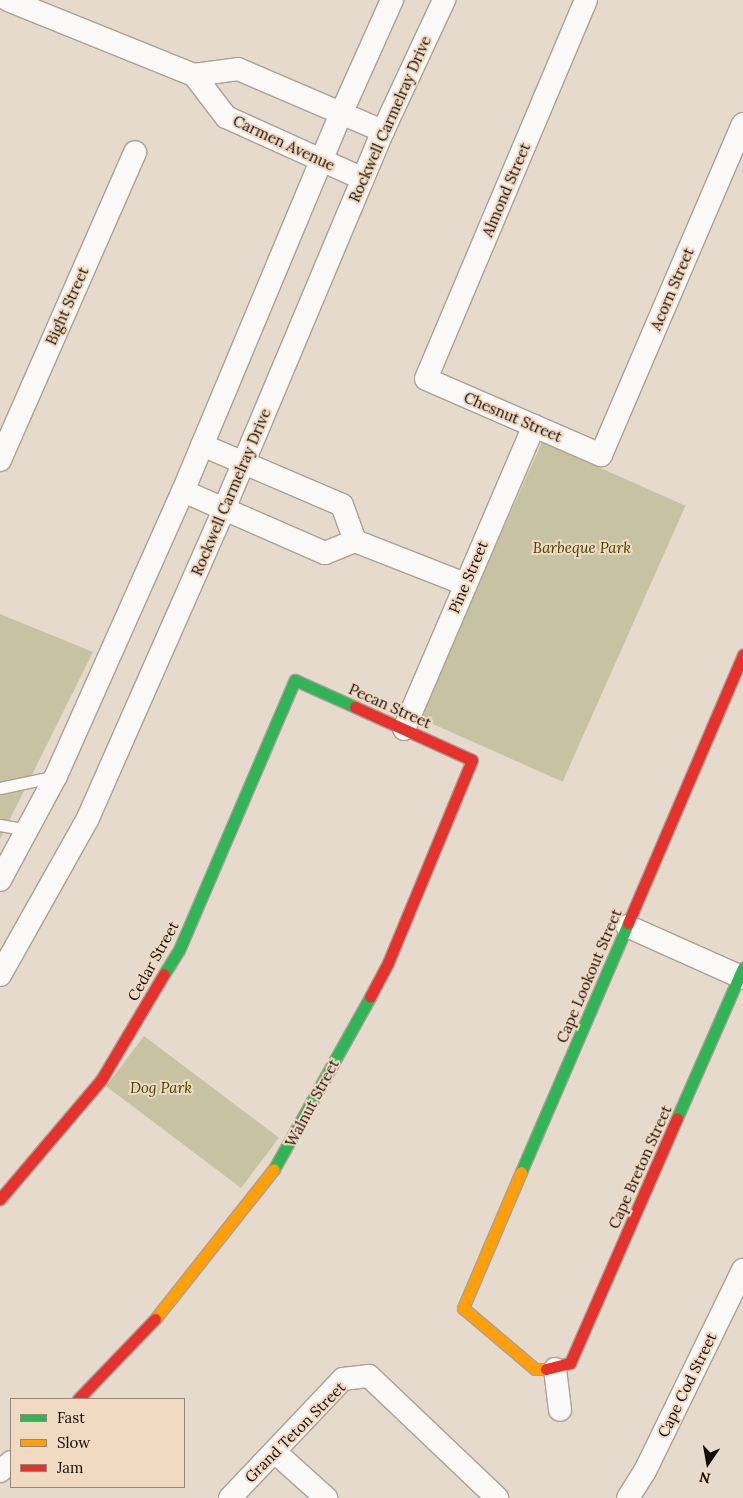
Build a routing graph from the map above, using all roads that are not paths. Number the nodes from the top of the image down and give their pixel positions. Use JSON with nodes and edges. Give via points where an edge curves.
{"nodes":[{"id":1,"x":8,"y":0,"type":"edge"},
{"id":2,"x":392,"y":0,"type":"edge"},
{"id":3,"x":444,"y":0,"type":"edge"},
{"id":4,"x":586,"y":0,"type":"edge"},
{"id":5,"x":194,"y":75,"type":"junction"},
{"id":6,"x":341,"y":114,"type":"junction"},
{"id":7,"x":743,"y":124,"type":"edge"},
{"id":8,"x":383,"y":131,"type":"junction"},
{"id":9,"x":135,"y":152,"type":"dead end"},
{"id":10,"x":321,"y":160,"type":"junction"},
{"id":11,"x":363,"y":179,"type":"junction"},
{"id":12,"x":426,"y":379,"type":"joint"},
{"id":13,"x":534,"y":426,"type":"junction"},
{"id":14,"x":202,"y":445,"type":"junction"},
{"id":15,"x":601,"y":455,"type":"joint"},
{"id":16,"x":0,"y":460,"type":"edge"},
{"id":17,"x":244,"y":463,"type":"junction"},
{"id":18,"x":183,"y":492,"type":"junction"},
{"id":19,"x":224,"y":510,"type":"junction"},
{"id":20,"x":355,"y":540,"type":"junction"},
{"id":21,"x":466,"y":584,"type":"junction"},
{"id":22,"x":743,"y":655,"type":"edge"},
{"id":23,"x":295,"y":680,"type":"joint"},
{"id":24,"x":404,"y":729,"type":"junction"},
{"id":25,"x":472,"y":760,"type":"joint"},
{"id":26,"x":56,"y":776,"type":"junction"},
{"id":27,"x":0,"y":788,"type":"edge"},
{"id":28,"x":0,"y":825,"type":"edge"},
{"id":29,"x":28,"y":830,"type":"junction"},
{"id":30,"x":0,"y":880,"type":"edge"},
{"id":31,"x":627,"y":926,"type":"junction"},
{"id":32,"x":742,"y":974,"type":"edge"},
{"id":33,"x":0,"y":975,"type":"edge"},
{"id":34,"x":0,"y":1199,"type":"edge"},
{"id":35,"x":743,"y":1270,"type":"edge"},
{"id":36,"x":555,"y":1370,"type":"junction"},
{"id":37,"x":79,"y":1398,"type":"edge"},
{"id":38,"x":560,"y":1410,"type":"dead end"},
{"id":39,"x":275,"y":1452,"type":"junction"},
{"id":40,"x":10,"y":1463,"type":"edge"},
{"id":41,"x":0,"y":1471,"type":"edge"},
{"id":42,"x":230,"y":1498,"type":"edge"},
{"id":43,"x":326,"y":1498,"type":"edge"},
{"id":44,"x":497,"y":1498,"type":"edge"},
{"id":45,"x":628,"y":1498,"type":"edge"}],
"edges":[{"from":1,"to":5,"type":"street"},
{"from":2,"to":6,"type":"street"},
{"from":3,"to":8,"type":"street","name":"Rockwell Carmelray Drive"},
{"from":4,"to":12,"type":"street","name":"Almond Street"},
{"from":5,"to":6,"type":"street","via":[[238,69]]},
{"from":5,"to":10,"type":"street","name":"Carmen Avenue","via":[[226,117]]},
{"from":6,"to":8,"type":"street"},
{"from":6,"to":10,"type":"street"},
{"from":7,"to":15,"type":"street","name":"Acorn Street"},
{"from":8,"to":11,"type":"street","name":"Rockwell Carmelray Drive"},
{"from":9,"to":16,"type":"street","name":"Bight Street"},
{"from":10,"to":11,"type":"street","name":"Carmen Avenue"},
{"from":10,"to":14,"type":"street"},
{"from":11,"to":17,"type":"street","name":"Rockwell Carmelray Drive"},
{"from":12,"to":13,"type":"street","name":"Chesnut Street"},
{"from":13,"to":15,"type":"street","name":"Chesnut Street"},
{"from":13,"to":21,"type":"street","name":"Pine Street"},
{"from":14,"to":17,"type":"street"},
{"from":14,"to":18,"type":"street"},
{"from":17,"to":19,"type":"street","name":"Rockwell Carmelray Drive"},
{"from":17,"to":20,"type":"street","via":[[342,505]]},
{"from":18,"to":19,"type":"street"},
{"from":18,"to":26,"type":"street"},
{"from":19,"to":20,"type":"street","via":[[325,553]]},
{"from":19,"to":33,"type":"street","name":"Rockwell Carmelray Drive","via":[[88,818]]},
{"from":20,"to":21,"type":"street"},
{"from":21,"to":24,"type":"street","name":"Pine Street"},
{"from":22,"to":31,"type":"street","name":"Cape Lookout Street"},
{"from":23,"to":24,"type":"street","name":"Pecan Street"},
{"from":23,"to":34,"type":"street","name":"Cedar Street","via":[[179,950],[101,1080]]},
{"from":24,"to":25,"type":"street","name":"Pecan Street"},
{"from":25,"to":37,"type":"street","name":"Walnut Street","via":[[388,963],[281,1160],[153,1321]]},
{"from":26,"to":27,"type":"lane"},
{"from":26,"to":29,"type":"street"},
{"from":28,"to":29,"type":"lane"},
{"from":29,"to":30,"type":"street"},
{"from":31,"to":32,"type":"street"},
{"from":31,"to":36,"type":"street","name":"Cape Lookout Street","via":[[463,1308],[535,1369]]},
{"from":32,"to":36,"type":"street","name":"Cape Breton Street","via":[[570,1363]]},
{"from":35,"to":45,"type":"street","name":"Cape Cod Street","via":[[645,1471]]},
{"from":36,"to":38,"type":"street"},
{"from":39,"to":42,"type":"street","name":"Grand Teton Street"},
{"from":39,"to":43,"type":"street"},
{"from":39,"to":44,"type":"street","name":"Grand Teton Street","via":[[343,1379],[369,1376]]},
{"from":40,"to":41,"type":"street"}]}
